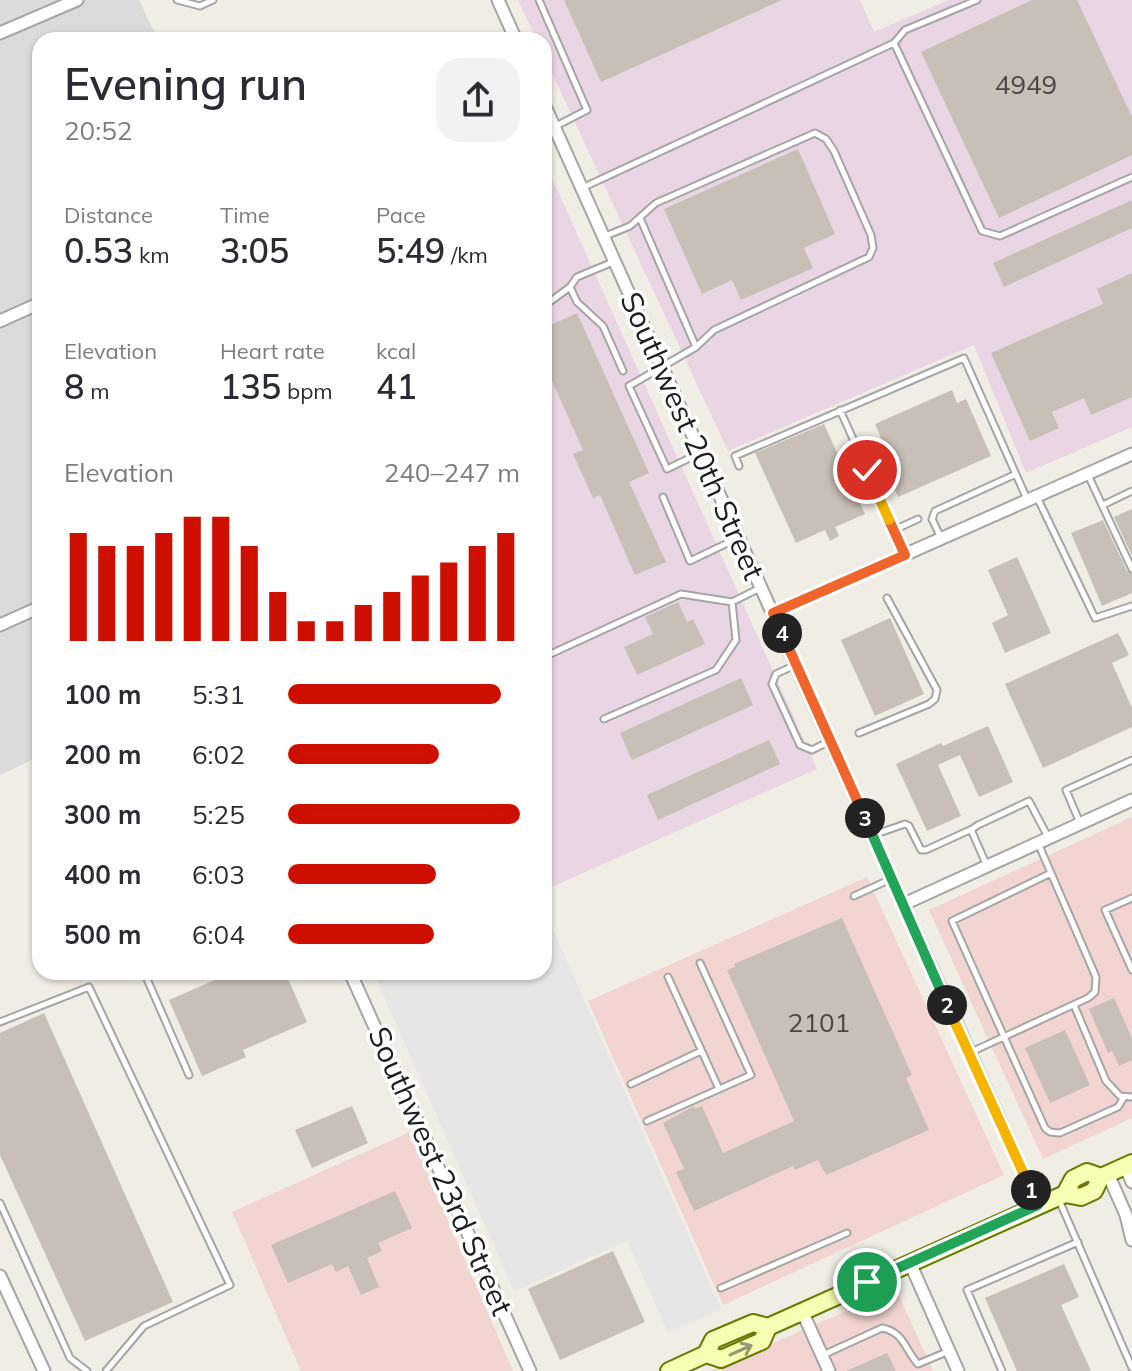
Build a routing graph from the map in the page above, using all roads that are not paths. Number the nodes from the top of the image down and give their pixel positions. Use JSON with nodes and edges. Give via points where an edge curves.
{"nodes":[{"id":1,"x":77,"y":0,"type":"edge"},
{"id":2,"x":177,"y":0,"type":"edge"},
{"id":3,"x":213,"y":0,"type":"edge"},
{"id":4,"x":498,"y":0,"type":"edge"},
{"id":5,"x":539,"y":0,"type":"edge"},
{"id":6,"x":977,"y":0,"type":"edge"},
{"id":7,"x":512,"y":32,"type":"edge"},
{"id":8,"x":0,"y":33,"type":"edge"},
{"id":9,"x":894,"y":43,"type":"junction"},
{"id":10,"x":552,"y":122,"type":"edge"},
{"id":11,"x":554,"y":127,"type":"junction"},
{"id":12,"x":1132,"y":177,"type":"edge"},
{"id":13,"x":581,"y":188,"type":"junction"},
{"id":14,"x":640,"y":218,"type":"junction"},
{"id":15,"x":603,"y":237,"type":"junction"},
{"id":16,"x":613,"y":262,"type":"junction"},
{"id":17,"x":570,"y":287,"type":"junction"},
{"id":18,"x":552,"y":300,"type":"edge"},
{"id":19,"x":32,"y":307,"type":"edge"},
{"id":20,"x":0,"y":321,"type":"edge"},
{"id":21,"x":696,"y":347,"type":"junction"},
{"id":22,"x":662,"y":368,"type":"junction"},
{"id":23,"x":623,"y":371,"type":"dead end"},
{"id":24,"x":840,"y":410,"type":"junction"},
{"id":25,"x":700,"y":453,"type":"junction"},
{"id":26,"x":1132,"y":454,"type":"edge"},
{"id":27,"x":739,"y":466,"type":"dead end"},
{"id":28,"x":1016,"y":474,"type":"junction"},
{"id":29,"x":1088,"y":474,"type":"junction"},
{"id":30,"x":1132,"y":491,"type":"edge"},
{"id":31,"x":663,"y":497,"type":"dead end"},
{"id":32,"x":1032,"y":498,"type":"junction"},
{"id":33,"x":1103,"y":505,"type":"junction"},
{"id":34,"x":918,"y":519,"type":"dead end"},
{"id":35,"x":894,"y":530,"type":"junction"},
{"id":36,"x":739,"y":538,"type":"junction"},
{"id":37,"x":941,"y":539,"type":"junction"},
{"id":38,"x":905,"y":555,"type":"junction"},
{"id":39,"x":1132,"y":569,"type":"edge"},
{"id":40,"x":761,"y":588,"type":"junction"},
{"id":41,"x":887,"y":598,"type":"dead end"},
{"id":42,"x":732,"y":602,"type":"junction"},
{"id":43,"x":1132,"y":606,"type":"edge"},
{"id":44,"x":32,"y":611,"type":"edge"},
{"id":45,"x":773,"y":613,"type":"junction"},
{"id":46,"x":0,"y":625,"type":"edge"},
{"id":47,"x":552,"y":653,"type":"edge"},
{"id":48,"x":796,"y":664,"type":"junction"},
{"id":49,"x":604,"y":719,"type":"dead end"},
{"id":50,"x":859,"y":733,"type":"dead end"},
{"id":51,"x":830,"y":741,"type":"junction"},
{"id":52,"x":1132,"y":760,"type":"edge"},
{"id":53,"x":1132,"y":800,"type":"edge"},
{"id":54,"x":1080,"y":824,"type":"junction"},
{"id":55,"x":972,"y":829,"type":"junction"},
{"id":56,"x":873,"y":835,"type":"junction"},
{"id":57,"x":1043,"y":840,"type":"junction"},
{"id":58,"x":987,"y":866,"type":"junction"},
{"id":59,"x":1051,"y":873,"type":"junction"},
{"id":60,"x":893,"y":878,"type":"junction"},
{"id":61,"x":854,"y":896,"type":"dead end"},
{"id":62,"x":1132,"y":898,"type":"edge"},
{"id":63,"x":904,"y":904,"type":"junction"},
{"id":64,"x":700,"y":963,"type":"dead end"},
{"id":65,"x":1132,"y":970,"type":"edge"},
{"id":66,"x":668,"y":977,"type":"dead end"},
{"id":67,"x":147,"y":980,"type":"edge"},
{"id":68,"x":354,"y":980,"type":"edge"},
{"id":69,"x":1074,"y":1005,"type":"junction"},
{"id":70,"x":0,"y":1022,"type":"edge"},
{"id":71,"x":1004,"y":1037,"type":"junction"},
{"id":72,"x":701,"y":1051,"type":"junction"},
{"id":73,"x":968,"y":1053,"type":"junction"},
{"id":74,"x":189,"y":1075,"type":"dead end"},
{"id":75,"x":631,"y":1084,"type":"dead end"},
{"id":76,"x":719,"y":1089,"type":"junction"},
{"id":77,"x":1124,"y":1097,"type":"junction"},
{"id":78,"x":1132,"y":1097,"type":"edge"},
{"id":79,"x":647,"y":1121,"type":"dead end"},
{"id":80,"x":1130,"y":1170,"type":"edge"},
{"id":81,"x":1104,"y":1175,"type":"junction"},
{"id":82,"x":1061,"y":1195,"type":"junction"},
{"id":83,"x":0,"y":1203,"type":"edge"},
{"id":84,"x":1038,"y":1205,"type":"junction"},
{"id":85,"x":847,"y":1233,"type":"dead end"},
{"id":86,"x":1132,"y":1240,"type":"edge"},
{"id":87,"x":1078,"y":1242,"type":"junction"},
{"id":88,"x":910,"y":1263,"type":"junction"},
{"id":89,"x":0,"y":1276,"type":"edge"},
{"id":90,"x":721,"y":1288,"type":"dead end"},
{"id":91,"x":802,"y":1311,"type":"junction"},
{"id":92,"x":949,"y":1351,"type":"junction"},
{"id":93,"x":822,"y":1355,"type":"junction"},
{"id":94,"x":919,"y":1368,"type":"edge"},
{"id":95,"x":1132,"y":1368,"type":"edge"},
{"id":96,"x":44,"y":1371,"type":"edge"},
{"id":97,"x":87,"y":1371,"type":"edge"},
{"id":98,"x":106,"y":1371,"type":"edge"},
{"id":99,"x":530,"y":1371,"type":"edge"},
{"id":100,"x":669,"y":1371,"type":"edge"},
{"id":101,"x":829,"y":1371,"type":"edge"},
{"id":102,"x":958,"y":1371,"type":"edge"},
{"id":103,"x":1002,"y":1371,"type":"edge"}],
"edges":[{"from":1,"to":8,"type":"street"},
{"from":2,"to":3,"type":"lane","via":[[200,6]]},
{"from":4,"to":7,"type":"street"},
{"from":5,"to":11,"type":"lane","via":[[587,110]]},
{"from":6,"to":9,"type":"lane","via":[[905,30]]},
{"from":9,"to":12,"type":"lane","via":[[982,231],[1000,236]]},
{"from":9,"to":13,"type":"lane"},
{"from":10,"to":11,"type":"street","name":"Southwest 20th Street"},
{"from":11,"to":13,"type":"street","name":"Southwest 20th Street"},
{"from":13,"to":15,"type":"street","name":"Southwest 20th Street"},
{"from":14,"to":15,"type":"lane"},
{"from":14,"to":21,"type":"lane"},
{"from":14,"to":21,"type":"lane","via":[[656,203],[815,133],[834,151],[871,235],[869,257],[714,330]]},
{"from":15,"to":16,"type":"street","name":"Southwest 20th Street"},
{"from":16,"to":17,"type":"lane","via":[[577,277]]},
{"from":16,"to":22,"type":"street","name":"Southwest 20th Street"},
{"from":17,"to":18,"type":"lane"},
{"from":17,"to":23,"type":"lane","via":[[577,302],[603,326]]},
{"from":19,"to":20,"type":"street"},
{"from":21,"to":22,"type":"lane"},
{"from":22,"to":25,"type":"street","name":"Southwest 20th Street"},
{"from":22,"to":25,"type":"lane","via":[[629,386],[667,469]]},
{"from":24,"to":27,"type":"lane","via":[[735,456]]},
{"from":24,"to":28,"type":"lane","via":[[964,358]]},
{"from":24,"to":35,"type":"lane"},
{"from":25,"to":36,"type":"street","name":"Southwest 20th Street"},
{"from":26,"to":29,"type":"street"},
{"from":28,"to":32,"type":"lane"},
{"from":28,"to":37,"type":"lane","via":[[935,511],[932,519]]},
{"from":29,"to":32,"type":"street"},
{"from":29,"to":33,"type":"lane"},
{"from":30,"to":33,"type":"lane"},
{"from":31,"to":36,"type":"lane","via":[[690,561]]},
{"from":32,"to":37,"type":"street"},
{"from":32,"to":43,"type":"lane","via":[[1095,618]]},
{"from":33,"to":39,"type":"lane"},
{"from":34,"to":35,"type":"lane"},
{"from":35,"to":38,"type":"lane"},
{"from":36,"to":40,"type":"street","name":"Southwest 20th Street"},
{"from":37,"to":38,"type":"street"},
{"from":38,"to":45,"type":"street"},
{"from":40,"to":42,"type":"lane"},
{"from":40,"to":45,"type":"street","name":"Southwest 20th Street"},
{"from":41,"to":50,"type":"lane","via":[[937,690],[929,704]]},
{"from":42,"to":47,"type":"lane","via":[[681,594]]},
{"from":42,"to":49,"type":"lane","via":[[736,640],[716,670]]},
{"from":44,"to":46,"type":"street"},
{"from":45,"to":48,"type":"street","name":"Southwest 20th Street"},
{"from":48,"to":51,"type":"street","name":"Southwest 20th Street"},
{"from":48,"to":51,"type":"lane","via":[[776,674],[772,684],[800,745],[812,750]]},
{"from":51,"to":56,"type":"street","name":"Southwest 20th Street"},
{"from":52,"to":54,"type":"lane","via":[[1066,790]]},
{"from":53,"to":54,"type":"street"},
{"from":54,"to":57,"type":"street"},
{"from":55,"to":56,"type":"lane","via":[[926,850],[905,824]]},
{"from":55,"to":57,"type":"lane","via":[[1029,801]]},
{"from":55,"to":58,"type":"lane"},
{"from":56,"to":60,"type":"street","name":"Southwest 20th Street"},
{"from":57,"to":58,"type":"street"},
{"from":57,"to":59,"type":"lane"},
{"from":58,"to":63,"type":"street"},
{"from":59,"to":69,"type":"lane","via":[[1096,977],[1095,992]]},
{"from":59,"to":71,"type":"lane","via":[[952,921]]},
{"from":60,"to":61,"type":"lane"},
{"from":60,"to":63,"type":"street","name":"Southwest 20th Street"},
{"from":62,"to":65,"type":"lane","via":[[1105,910]]},
{"from":63,"to":73,"type":"street","name":"Southwest 20th Street"},
{"from":64,"to":76,"type":"lane","via":[[751,1075]]},
{"from":66,"to":72,"type":"lane"},
{"from":67,"to":74,"type":"lane"},
{"from":68,"to":99,"type":"street","name":"Southwest 23rd Street"},
{"from":69,"to":71,"type":"lane"},
{"from":69,"to":77,"type":"lane","via":[[1106,1081]]},
{"from":70,"to":98,"type":"lane","via":[[89,987],[230,1285],[144,1326]]},
{"from":71,"to":73,"type":"lane"},
{"from":71,"to":77,"type":"lane","via":[[1050,1132],[1060,1133],[1112,1110]]},
{"from":72,"to":75,"type":"lane"},
{"from":72,"to":76,"type":"lane"},
{"from":73,"to":84,"type":"street","name":"Southwest 20th Street"},
{"from":76,"to":79,"type":"lane"},
{"from":77,"to":78,"type":"lane"},
{"from":80,"to":81,"type":"main road"},
{"from":81,"to":82,"type":"main road","via":[[1087,1172],[1073,1179]]},
{"from":81,"to":86,"type":"street","via":[[1126,1215]]},
{"from":82,"to":84,"type":"main road"},
{"from":82,"to":87,"type":"lane"},
{"from":83,"to":97,"type":"lane","via":[[70,1358]]},
{"from":84,"to":88,"type":"main road"},
{"from":85,"to":90,"type":"lane"},
{"from":87,"to":95,"type":"lane"},
{"from":87,"to":103,"type":"lane","via":[[967,1290]]},
{"from":88,"to":91,"type":"main road"},
{"from":88,"to":92,"type":"street"},
{"from":89,"to":96,"type":"street"},
{"from":91,"to":93,"type":"street"},
{"from":91,"to":100,"type":"main road","via":[[768,1327],[753,1323],[713,1340],[706,1354]]},
{"from":92,"to":94,"type":"lane"},
{"from":92,"to":102,"type":"street"},
{"from":93,"to":94,"type":"lane","via":[[882,1328],[903,1339]]},
{"from":93,"to":101,"type":"street"}]}
